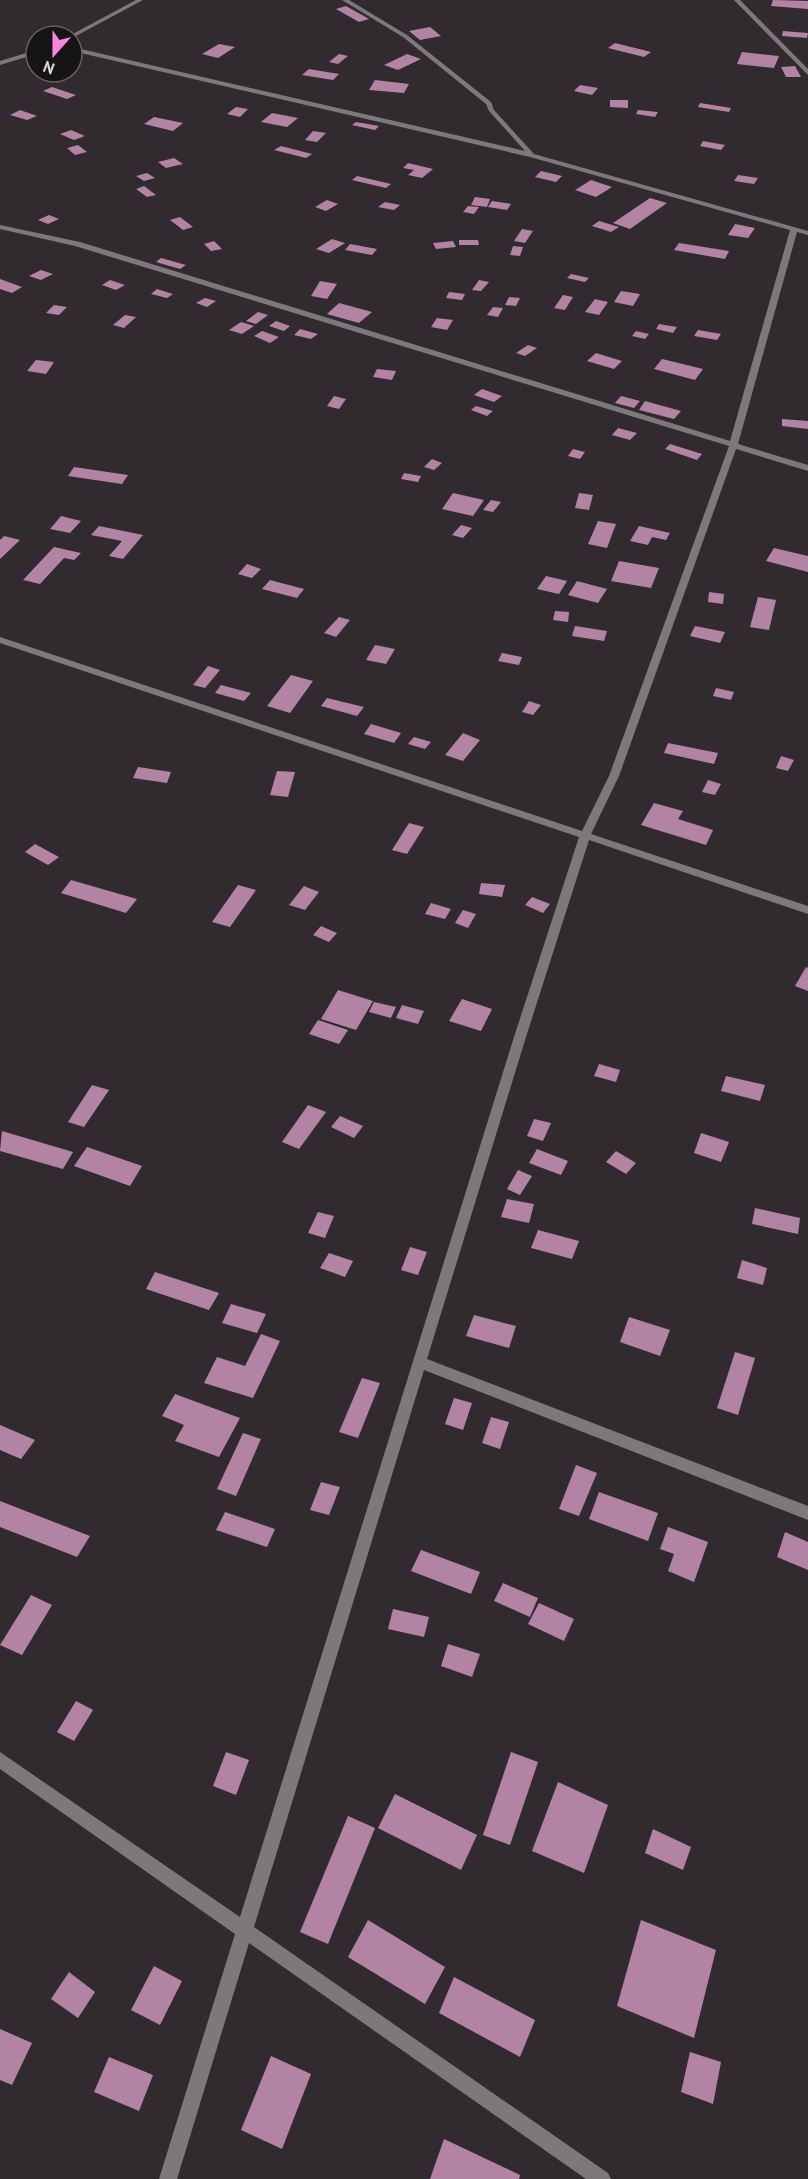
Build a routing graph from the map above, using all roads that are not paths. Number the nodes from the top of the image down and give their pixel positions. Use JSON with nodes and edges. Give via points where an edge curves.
{"nodes":[{"id":1,"x":140,"y":0,"type":"edge"},
{"id":2,"x":345,"y":0,"type":"edge"},
{"id":3,"x":737,"y":0,"type":"edge"},
{"id":4,"x":84,"y":30,"type":"edge"},
{"id":5,"x":84,"y":52,"type":"edge"},
{"id":6,"x":24,"y":56,"type":"edge"},
{"id":7,"x":0,"y":63,"type":"edge"},
{"id":8,"x":808,"y":73,"type":"edge"},
{"id":9,"x":532,"y":155,"type":"junction"},
{"id":10,"x":0,"y":227,"type":"edge"},
{"id":11,"x":794,"y":230,"type":"junction"},
{"id":12,"x":808,"y":233,"type":"edge"},
{"id":13,"x":733,"y":446,"type":"junction"},
{"id":14,"x":808,"y":468,"type":"edge"},
{"id":15,"x":0,"y":640,"type":"edge"},
{"id":16,"x":584,"y":838,"type":"junction"},
{"id":17,"x":808,"y":910,"type":"edge"},
{"id":18,"x":421,"y":1363,"type":"junction"},
{"id":19,"x":808,"y":1513,"type":"edge"},
{"id":20,"x":0,"y":1760,"type":"edge"},
{"id":21,"x":246,"y":1932,"type":"junction"},
{"id":22,"x":168,"y":2179,"type":"edge"},
{"id":23,"x":602,"y":2179,"type":"edge"}],
"edges":[{"from":1,"to":4,"type":"street"},
{"from":2,"to":9,"type":"street","via":[[405,36],[489,103]]},
{"from":3,"to":8,"type":"street"},
{"from":5,"to":9,"type":"street"},
{"from":6,"to":7,"type":"street"},
{"from":9,"to":11,"type":"street"},
{"from":10,"to":13,"type":"street","via":[[77,244]]},
{"from":11,"to":12,"type":"street"},
{"from":11,"to":13,"type":"street"},
{"from":13,"to":14,"type":"street"},
{"from":13,"to":16,"type":"street","via":[[614,776]]},
{"from":15,"to":16,"type":"street"},
{"from":16,"to":17,"type":"street"},
{"from":16,"to":18,"type":"street"},
{"from":18,"to":19,"type":"street"},
{"from":18,"to":21,"type":"street"},
{"from":20,"to":21,"type":"street"},
{"from":21,"to":22,"type":"street"},
{"from":21,"to":23,"type":"street"}]}
